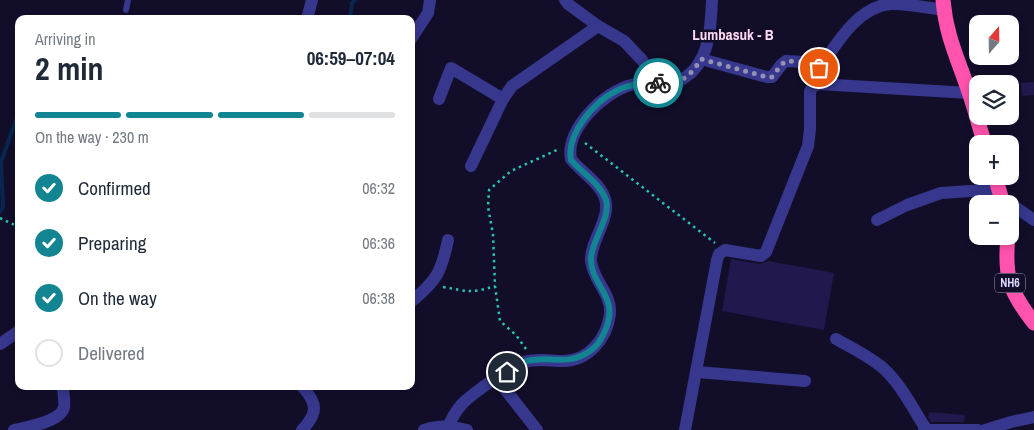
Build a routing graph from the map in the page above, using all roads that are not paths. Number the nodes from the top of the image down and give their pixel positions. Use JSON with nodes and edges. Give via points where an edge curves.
{"nodes":[{"id":1,"x":128,"y":0,"type":"edge"},
{"id":2,"x":312,"y":0,"type":"edge"},
{"id":3,"x":430,"y":0,"type":"edge"},
{"id":4,"x":564,"y":0,"type":"edge"},
{"id":5,"x":712,"y":0,"type":"edge"},
{"id":6,"x":944,"y":5,"type":"edge"},
{"id":7,"x":868,"y":6,"type":"edge"},
{"id":8,"x":126,"y":10,"type":"dead end"},
{"id":9,"x":308,"y":15,"type":"edge"},
{"id":10,"x":598,"y":26,"type":"junction"},
{"id":11,"x":415,"y":33,"type":"edge"},
{"id":12,"x":701,"y":59,"type":"junction"},
{"id":13,"x":823,"y":63,"type":"junction"},
{"id":14,"x":656,"y":83,"type":"junction"},
{"id":15,"x":818,"y":84,"type":"junction"},
{"id":16,"x":969,"y":93,"type":"joint"},
{"id":17,"x":439,"y":98,"type":"dead end"},
{"id":18,"x":503,"y":99,"type":"junction"},
{"id":19,"x":471,"y":166,"type":"dead end"},
{"id":20,"x":1000,"y":191,"type":"edge"},
{"id":21,"x":877,"y":220,"type":"dead end"},
{"id":22,"x":1034,"y":220,"type":"edge"},
{"id":23,"x":448,"y":240,"type":"dead end"},
{"id":24,"x":1007,"y":245,"type":"edge"},
{"id":25,"x":415,"y":298,"type":"edge"},
{"id":26,"x":1034,"y":323,"type":"edge"},
{"id":27,"x":15,"y":334,"type":"edge"},
{"id":28,"x":836,"y":339,"type":"dead end"},
{"id":29,"x":0,"y":344,"type":"edge"},
{"id":30,"x":697,"y":372,"type":"junction"},
{"id":31,"x":497,"y":379,"type":"junction"},
{"id":32,"x":805,"y":381,"type":"dead end"},
{"id":33,"x":63,"y":390,"type":"edge"},
{"id":34,"x":309,"y":390,"type":"edge"},
{"id":35,"x":1034,"y":417,"type":"edge"},
{"id":36,"x":448,"y":428,"type":"edge"},
{"id":37,"x":925,"y":429,"type":"edge"},
{"id":38,"x":14,"y":430,"type":"edge"},
{"id":39,"x":302,"y":430,"type":"edge"},
{"id":40,"x":424,"y":430,"type":"edge"},
{"id":41,"x":467,"y":430,"type":"edge"},
{"id":42,"x":537,"y":430,"type":"edge"},
{"id":43,"x":685,"y":430,"type":"edge"},
{"id":44,"x":978,"y":430,"type":"edge"},
{"id":45,"x":985,"y":430,"type":"edge"}],
"edges":[{"from":1,"to":8,"type":"lane"},
{"from":2,"to":9,"type":"street"},
{"from":3,"to":11,"type":"street","via":[[428,13]]},
{"from":4,"to":10,"type":"street"},
{"from":5,"to":12,"type":"street","via":[[707,45]]},
{"from":6,"to":7,"type":"street"},
{"from":6,"to":16,"type":"highway","via":[[946,28]]},
{"from":7,"to":13,"type":"street"},
{"from":10,"to":14,"type":"street","via":[[636,52]]},
{"from":10,"to":18,"type":"street","via":[[523,76]]},
{"from":12,"to":13,"type":"street","via":[[767,77],[772,77],[786,61]]},
{"from":12,"to":14,"type":"street","via":[[694,71],[673,84]]},
{"from":13,"to":15,"type":"street","via":[[817,74]]},
{"from":14,"to":31,"type":"street","via":[[632,85],[605,98],[579,125],[570,148],[571,160],[596,184],[606,202],[603,223],[591,258],[610,305],[607,327],[601,340],[579,358],[533,360],[518,365]]},
{"from":15,"to":16,"type":"street"},
{"from":15,"to":30,"type":"street","via":[[810,91],[808,146],[766,252],[761,256],[725,250],[719,254]]},
{"from":17,"to":18,"type":"street","via":[[451,68]]},
{"from":18,"to":19,"type":"street"},
{"from":20,"to":21,"type":"street","via":[[941,193],[907,204]]},
{"from":20,"to":22,"type":"street"},
{"from":23,"to":25,"type":"street","via":[[443,264],[436,277]]},
{"from":24,"to":26,"type":"highway","name":"NH6","number":"NH6","via":[[1011,290]]},
{"from":27,"to":29,"type":"street"},
{"from":28,"to":37,"type":"street","via":[[884,369]]},
{"from":30,"to":32,"type":"street"},
{"from":30,"to":43,"type":"street"},
{"from":31,"to":36,"type":"street","via":[[464,403]]},
{"from":31,"to":42,"type":"street"},
{"from":33,"to":38,"type":"street","via":[[64,408],[60,413],[49,420]]},
{"from":34,"to":39,"type":"street","via":[[314,410],[312,419]]},
{"from":35,"to":45,"type":"street"},
{"from":36,"to":40,"type":"street"},
{"from":36,"to":41,"type":"street"},
{"from":37,"to":44,"type":"street"}]}
